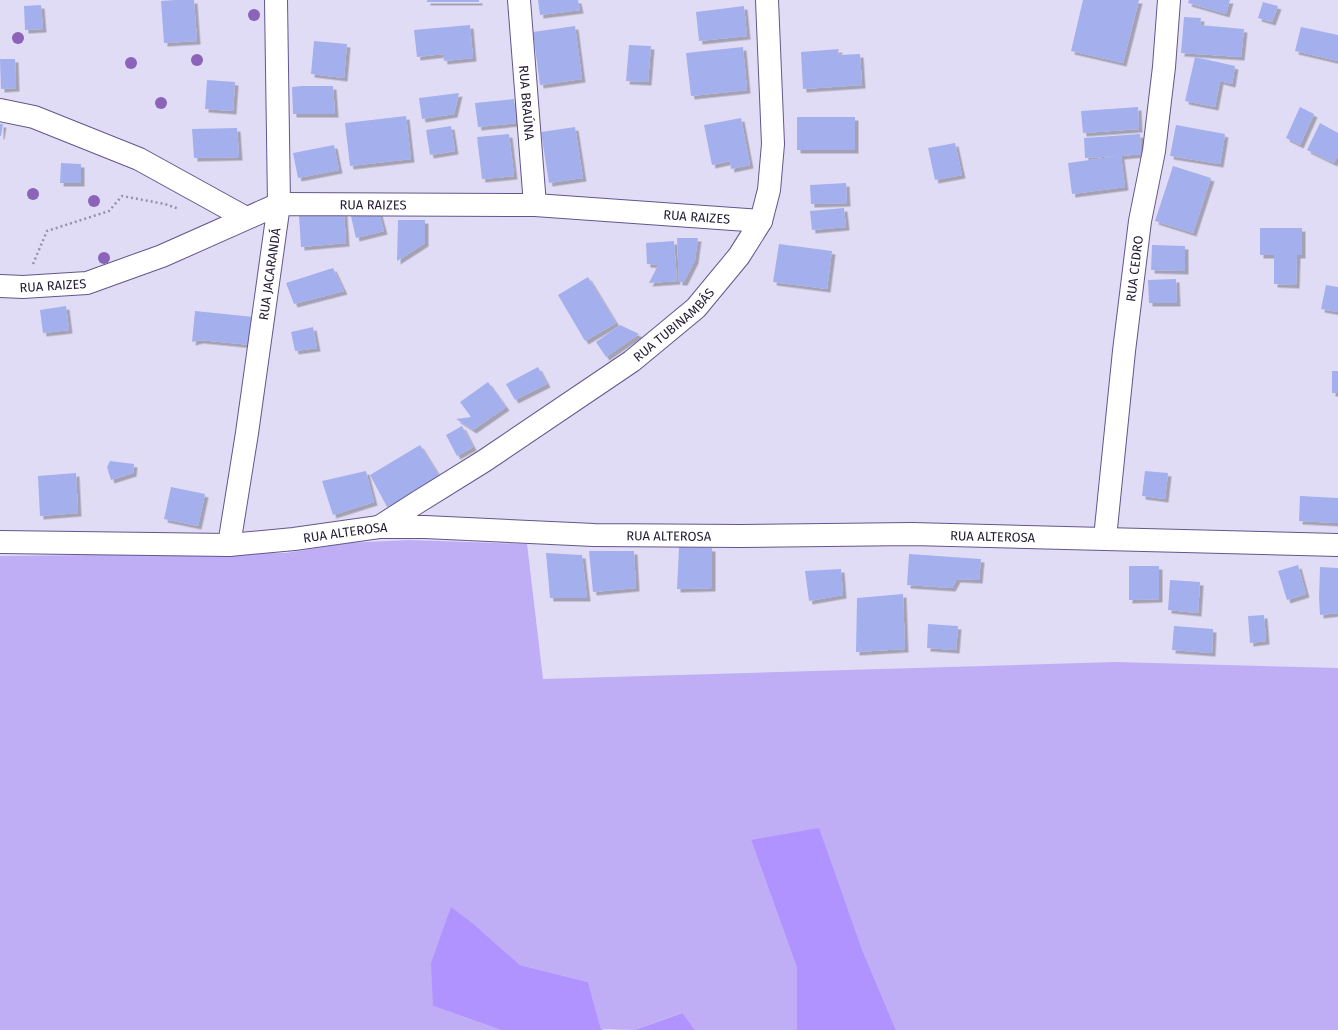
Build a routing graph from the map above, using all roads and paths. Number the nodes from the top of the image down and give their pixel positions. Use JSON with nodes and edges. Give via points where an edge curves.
{"nodes":[{"id":1,"x":276,"y":0,"type":"edge"},
{"id":2,"x":519,"y":0,"type":"edge"},
{"id":3,"x":767,"y":0,"type":"edge"},
{"id":4,"x":1169,"y":0,"type":"edge"},
{"id":5,"x":0,"y":110,"type":"edge"},
{"id":6,"x":279,"y":204,"type":"junction"},
{"id":7,"x":535,"y":205,"type":"junction"},
{"id":8,"x":185,"y":211,"type":"dead end"},
{"id":9,"x":246,"y":218,"type":"junction"},
{"id":10,"x":761,"y":221,"type":"junction"},
{"id":11,"x":0,"y":286,"type":"edge"},
{"id":12,"x":23,"y":287,"type":"junction"},
{"id":13,"x":379,"y":528,"type":"junction"},
{"id":14,"x":1105,"y":538,"type":"junction"},
{"id":15,"x":0,"y":542,"type":"edge"},
{"id":16,"x":229,"y":545,"type":"junction"},
{"id":17,"x":1338,"y":545,"type":"edge"}],
"edges":[{"from":1,"to":6,"type":"street","name":"RUA JACARANDÁ"},
{"from":2,"to":7,"type":"street","name":"RUA BRAÚNA"},
{"from":3,"to":10,"type":"street","name":"RUA TUBINAMBÁS","via":[[773,144],[769,190]]},
{"from":4,"to":14,"type":"street","name":"RUA CEDRO","via":[[1154,150],[1140,220],[1125,344]]},
{"from":5,"to":9,"type":"street","via":[[34,117],[139,159]]},
{"from":6,"to":7,"type":"street","name":"RUA RAIZES"},
{"from":6,"to":9,"type":"street","name":"RUA RAIZES"},
{"from":6,"to":16,"type":"street","name":"RUA JACARANDÁ"},
{"from":7,"to":10,"type":"street","name":"RUA RAIZES"},
{"from":8,"to":12,"type":"path","via":[[165,204],[122,196],[109,211],[48,231]]},
{"from":9,"to":12,"type":"street","name":"RUA RAIZES","via":[[162,256],[86,283]]},
{"from":10,"to":13,"type":"street","name":"RUA TUBINAMBÁS","via":[[739,256],[696,308],[632,361],[484,462]]},
{"from":11,"to":12,"type":"street","name":"RUA RAIZES"},
{"from":13,"to":14,"type":"street","name":"RUA ALTEROSA","via":[[473,528],[594,535],[912,534]]},
{"from":13,"to":16,"type":"street","name":"RUA ALTEROSA"},
{"from":14,"to":17,"type":"street","name":"RUA ALTEROSA"},
{"from":15,"to":16,"type":"street","name":"RUA ALTEROSA"}]}
